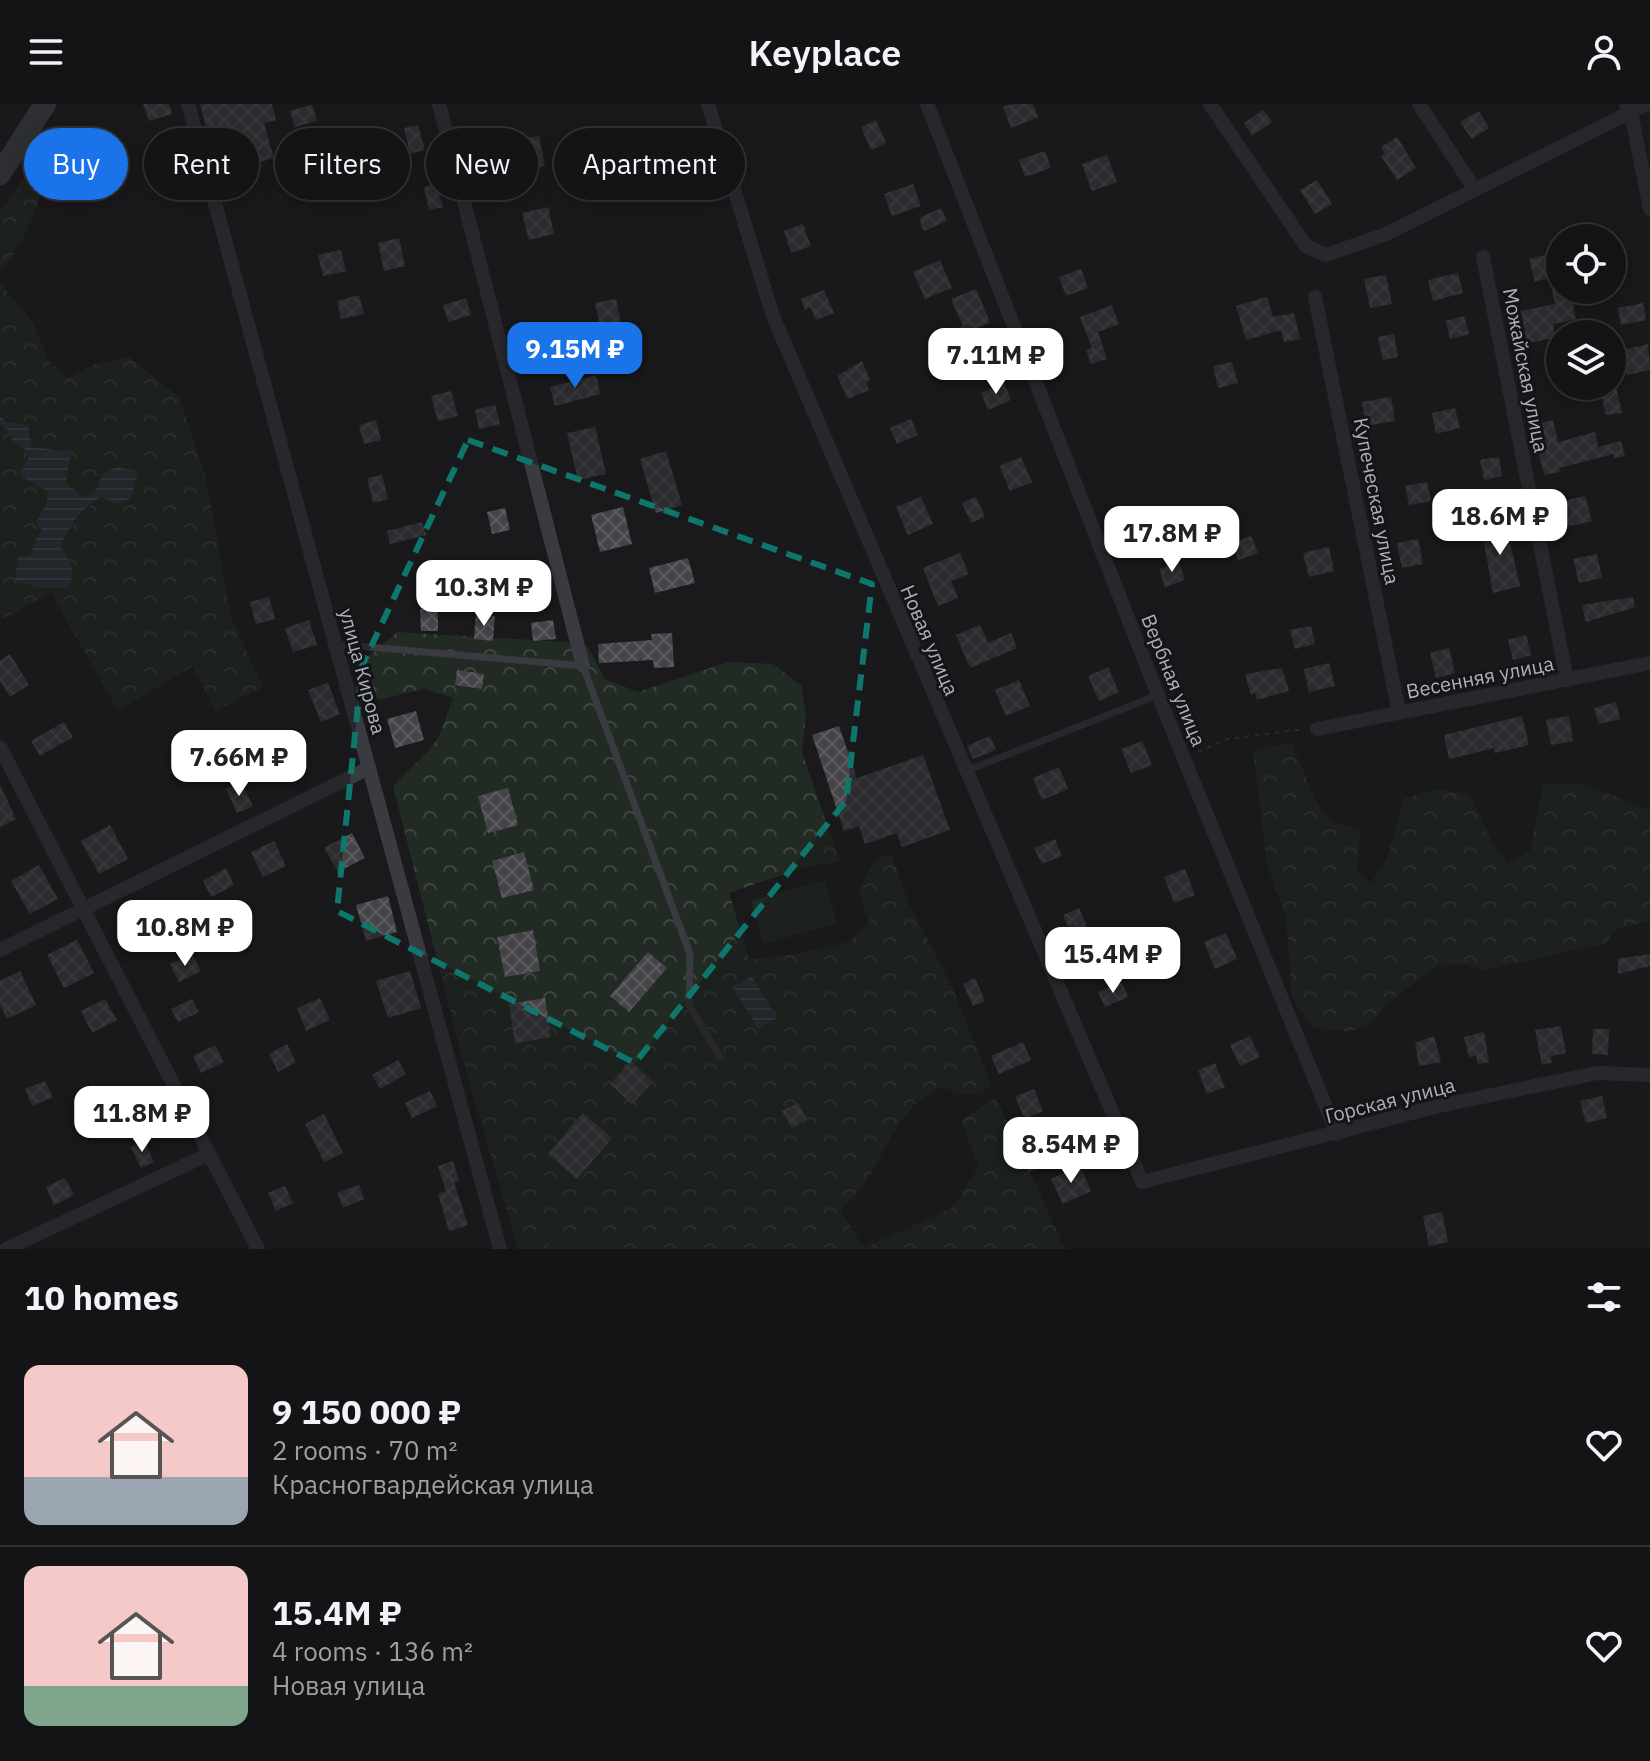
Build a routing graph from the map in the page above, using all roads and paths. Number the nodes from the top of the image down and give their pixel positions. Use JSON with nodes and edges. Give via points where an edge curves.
{"nodes":[{"id":1,"x":45,"y":104,"type":"edge"},
{"id":2,"x":188,"y":104,"type":"edge"},
{"id":3,"x":439,"y":104,"type":"edge"},
{"id":4,"x":708,"y":104,"type":"edge"},
{"id":5,"x":927,"y":104,"type":"edge"},
{"id":6,"x":1210,"y":104,"type":"edge"},
{"id":7,"x":1419,"y":104,"type":"edge"},
{"id":8,"x":1647,"y":104,"type":"edge"},
{"id":9,"x":1628,"y":108,"type":"edge"},
{"id":10,"x":0,"y":174,"type":"edge"},
{"id":11,"x":1475,"y":190,"type":"junction"},
{"id":12,"x":1650,"y":209,"type":"edge"},
{"id":13,"x":1483,"y":257,"type":"dead end"},
{"id":14,"x":1315,"y":297,"type":"dead end"},
{"id":15,"x":335,"y":644,"type":"junction"},
{"id":16,"x":1650,"y":663,"type":"edge"},
{"id":17,"x":583,"y":666,"type":"junction"},
{"id":18,"x":1567,"y":680,"type":"junction"},
{"id":19,"x":1158,"y":695,"type":"junction"},
{"id":20,"x":1399,"y":713,"type":"junction"},
{"id":21,"x":1317,"y":729,"type":"joint"},
{"id":22,"x":0,"y":747,"type":"edge"},
{"id":23,"x":1185,"y":760,"type":"junction"},
{"id":24,"x":369,"y":768,"type":"junction"},
{"id":25,"x":964,"y":771,"type":"junction"},
{"id":26,"x":82,"y":907,"type":"junction"},
{"id":27,"x":0,"y":950,"type":"edge"},
{"id":28,"x":720,"y":1057,"type":"dead end"},
{"id":29,"x":1650,"y":1075,"type":"edge"},
{"id":30,"x":1337,"y":1134,"type":"junction"},
{"id":31,"x":209,"y":1154,"type":"junction"},
{"id":32,"x":1142,"y":1182,"type":"joint"},
{"id":33,"x":6,"y":1249,"type":"edge"},
{"id":34,"x":258,"y":1249,"type":"edge"},
{"id":35,"x":500,"y":1249,"type":"edge"}],
"edges":[{"from":1,"to":10,"type":"main road"},
{"from":2,"to":15,"type":"street","name":"улица Кирова"},
{"from":3,"to":17,"type":"street"},
{"from":4,"to":25,"type":"street","name":"Новая улица","via":[[773,316]]},
{"from":5,"to":19,"type":"street","name":"Вербная улица"},
{"from":6,"to":11,"type":"street","via":[[1306,246],[1326,255],[1386,234]]},
{"from":7,"to":11,"type":"street"},
{"from":8,"to":9,"type":"street"},
{"from":9,"to":11,"type":"street"},
{"from":9,"to":12,"type":"street"},
{"from":13,"to":18,"type":"street","name":"Можайская улица"},
{"from":14,"to":20,"type":"street","name":"Купеческая улица"},
{"from":15,"to":17,"type":"lane"},
{"from":15,"to":24,"type":"street","name":"улица Кирова"},
{"from":16,"to":18,"type":"street","name":"Весенняя улица"},
{"from":17,"to":28,"type":"lane","via":[[690,954],[689,1005]]},
{"from":18,"to":20,"type":"street","name":"Весенняя улица"},
{"from":19,"to":23,"type":"street","name":"Вербная улица"},
{"from":19,"to":25,"type":"lane"},
{"from":20,"to":21,"type":"street","name":"Весенняя улица"},
{"from":21,"to":23,"type":"path","via":[[1227,739]]},
{"from":22,"to":26,"type":"street"},
{"from":23,"to":30,"type":"street","name":"Вербная улица"},
{"from":24,"to":26,"type":"street"},
{"from":24,"to":35,"type":"street","name":"улица Кирова"},
{"from":25,"to":32,"type":"street","name":"Новая улица"},
{"from":26,"to":27,"type":"street"},
{"from":26,"to":31,"type":"street"},
{"from":29,"to":30,"type":"street","name":"Горская улица","via":[[1597,1073]]},
{"from":30,"to":32,"type":"street","name":"Горская улица"},
{"from":31,"to":33,"type":"street"},
{"from":31,"to":34,"type":"street"}]}
